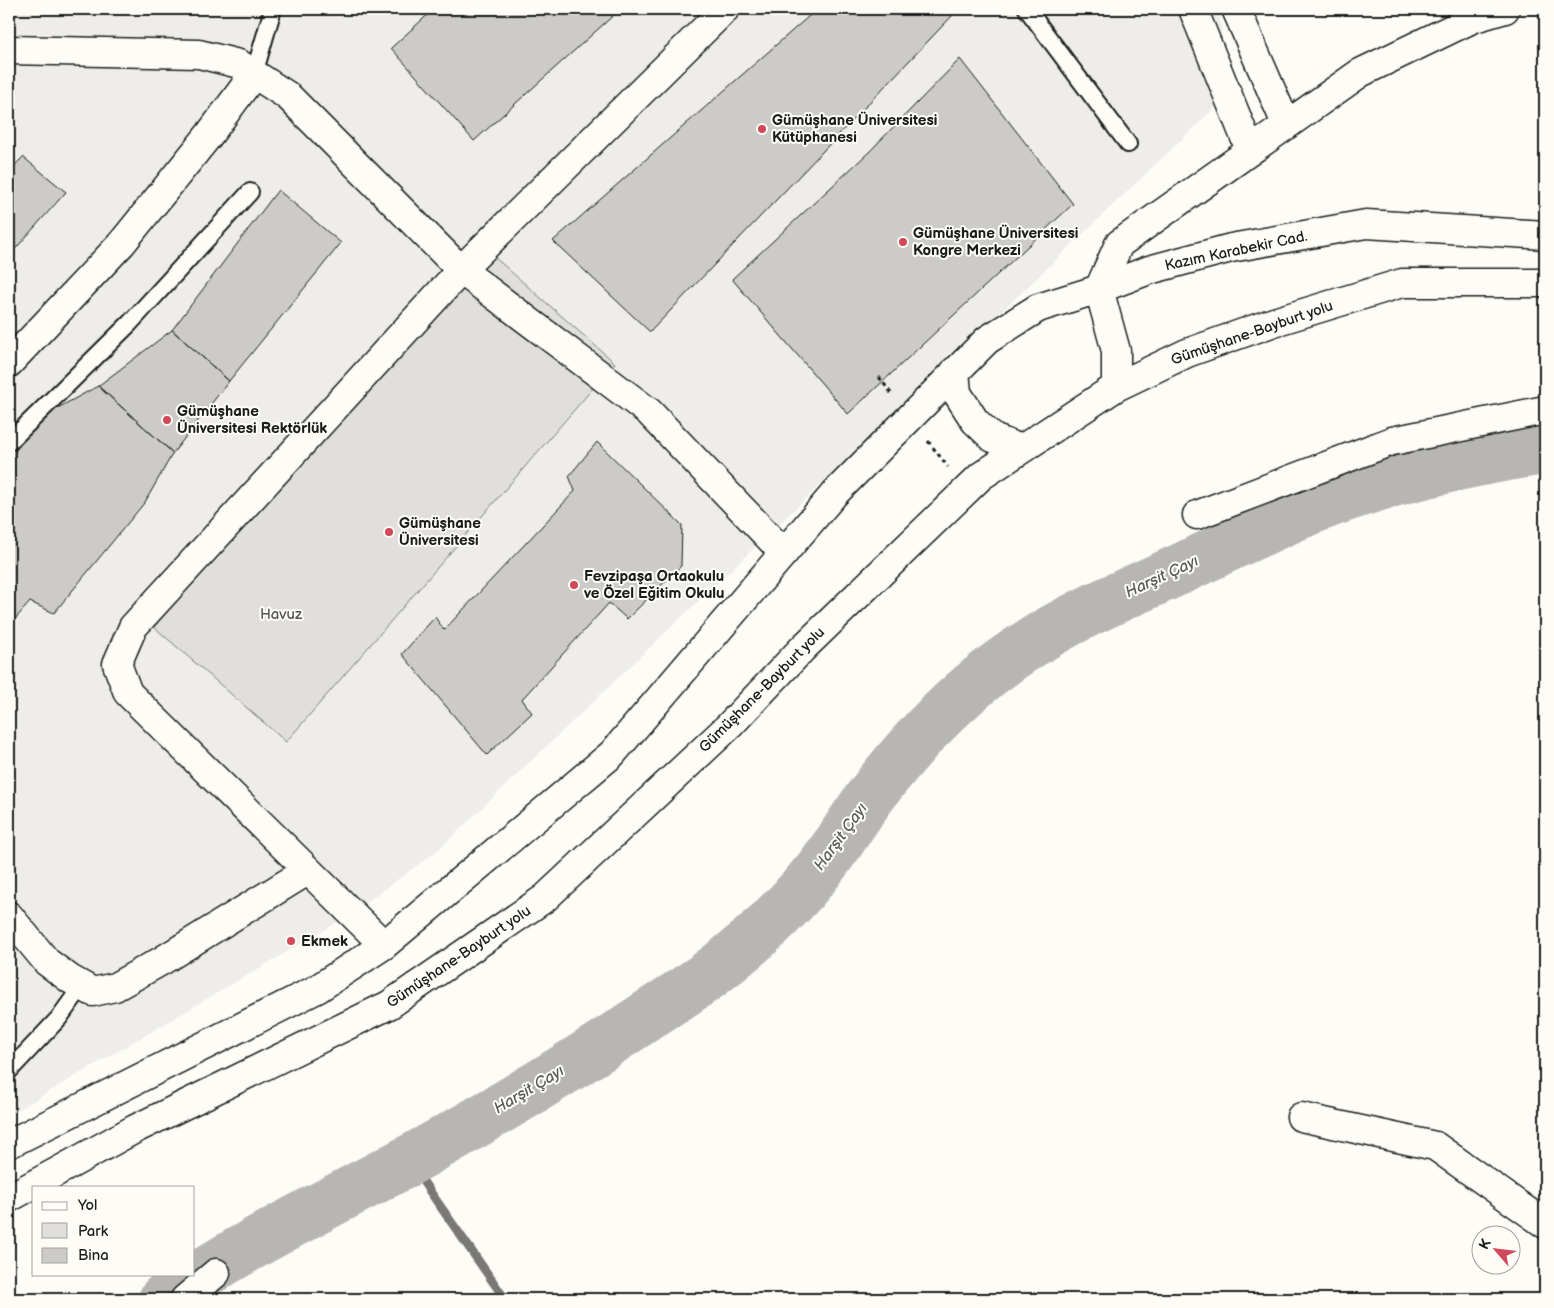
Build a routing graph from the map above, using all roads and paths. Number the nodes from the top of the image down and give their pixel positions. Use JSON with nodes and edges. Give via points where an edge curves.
{"nodes":[{"id":1,"x":273,"y":9,"type":"edge"},
{"id":2,"x":725,"y":9,"type":"edge"},
{"id":3,"x":1027,"y":9,"type":"edge"},
{"id":4,"x":1193,"y":9,"type":"edge"},
{"id":5,"x":1236,"y":9,"type":"edge"},
{"id":6,"x":1505,"y":9,"type":"edge"},
{"id":7,"x":9,"y":50,"type":"edge"},
{"id":8,"x":254,"y":74,"type":"junction"},
{"id":9,"x":1286,"y":124,"type":"junction"},
{"id":10,"x":1128,"y":144,"type":"dead end"},
{"id":11,"x":1250,"y":150,"type":"junction"},
{"id":12,"x":250,"y":192,"type":"dead end"},
{"id":13,"x":1545,"y":235,"type":"edge"},
{"id":14,"x":461,"y":270,"type":"junction"},
{"id":15,"x":1545,"y":283,"type":"edge"},
{"id":16,"x":1099,"y":289,"type":"junction"},
{"id":17,"x":9,"y":363,"type":"edge"},
{"id":18,"x":955,"y":371,"type":"junction"},
{"id":19,"x":879,"y":377,"type":"dead end"},
{"id":20,"x":1116,"y":387,"type":"junction"},
{"id":21,"x":1545,"y":410,"type":"edge"},
{"id":22,"x":910,"y":418,"type":"junction"},
{"id":23,"x":9,"y":442,"type":"edge"},
{"id":24,"x":1021,"y":449,"type":"junction"},
{"id":25,"x":966,"y":490,"type":"junction"},
{"id":26,"x":1197,"y":515,"type":"dead end"},
{"id":27,"x":784,"y":553,"type":"junction"},
{"id":28,"x":307,"y":871,"type":"junction"},
{"id":29,"x":9,"y":916,"type":"edge"},
{"id":30,"x":384,"y":945,"type":"junction"},
{"id":31,"x":82,"y":986,"type":"junction"},
{"id":32,"x":9,"y":1071,"type":"edge"},
{"id":33,"x":1301,"y":1117,"type":"dead end"},
{"id":34,"x":9,"y":1144,"type":"edge"},
{"id":35,"x":9,"y":1198,"type":"edge"},
{"id":36,"x":1545,"y":1224,"type":"edge"},
{"id":37,"x":216,"y":1273,"type":"dead end"},
{"id":38,"x":185,"y":1299,"type":"edge"}],
"edges":[{"from":1,"to":8,"type":"lane"},
{"from":2,"to":14,"type":"street"},
{"from":3,"to":10,"type":"lane"},
{"from":4,"to":11,"type":"street"},
{"from":5,"to":9,"type":"street"},
{"from":6,"to":9,"type":"street","via":[[1474,18],[1360,73]]},
{"from":7,"to":8,"type":"street","via":[[199,54],[239,64]]},
{"from":8,"to":14,"type":"street","via":[[288,96]]},
{"from":8,"to":17,"type":"street","via":[[122,243]]},
{"from":9,"to":11,"type":"street"},
{"from":11,"to":16,"type":"street","via":[[1119,244]]},
{"from":12,"to":23,"type":"lane","via":[[130,323]]},
{"from":13,"to":16,"type":"street","name":"Kazım Karabekir Cad.","via":[[1366,224],[1231,248],[1149,270]]},
{"from":14,"to":27,"type":"street","via":[[649,412]]},
{"from":14,"to":28,"type":"street","via":[[133,626],[117,664],[128,692]]},
{"from":15,"to":20,"type":"street","name":"Gümüşhane-Bayburt yolu","via":[[1402,283],[1274,322],[1187,353]]},
{"from":16,"to":18,"type":"street","name":"Kazım Karabekir Cad.","via":[[1038,308],[987,340]]},
{"from":16,"to":20,"type":"street","via":[[1116,351]]},
{"from":18,"to":22,"type":"street"},
{"from":18,"to":24,"type":"street","via":[[957,393],[975,421],[993,438]]},
{"from":19,"to":22,"type":"path"},
{"from":20,"to":24,"type":"street","name":"Gümüşhane-Bayburt yolu"},
{"from":21,"to":26,"type":"street","via":[[1392,442]]},
{"from":22,"to":25,"type":"path"},
{"from":22,"to":27,"type":"street","via":[[835,494]]},
{"from":24,"to":25,"type":"street","name":"Gümüşhane-Bayburt yolu"},
{"from":25,"to":35,"type":"street","name":"Gümüşhane-Bayburt yolu","via":[[802,649],[728,726],[545,898],[389,1005],[135,1129]]},
{"from":27,"to":30,"type":"street","via":[[612,754]]},
{"from":28,"to":30,"type":"street"},
{"from":28,"to":31,"type":"street","via":[[115,987],[93,992]]},
{"from":29,"to":31,"type":"street","via":[[47,962]]},
{"from":30,"to":34,"type":"street","via":[[317,989]]},
{"from":31,"to":32,"type":"lane","via":[[59,1018]]},
{"from":33,"to":36,"type":"street","via":[[1434,1146]]},
{"from":37,"to":38,"type":"street"}]}
